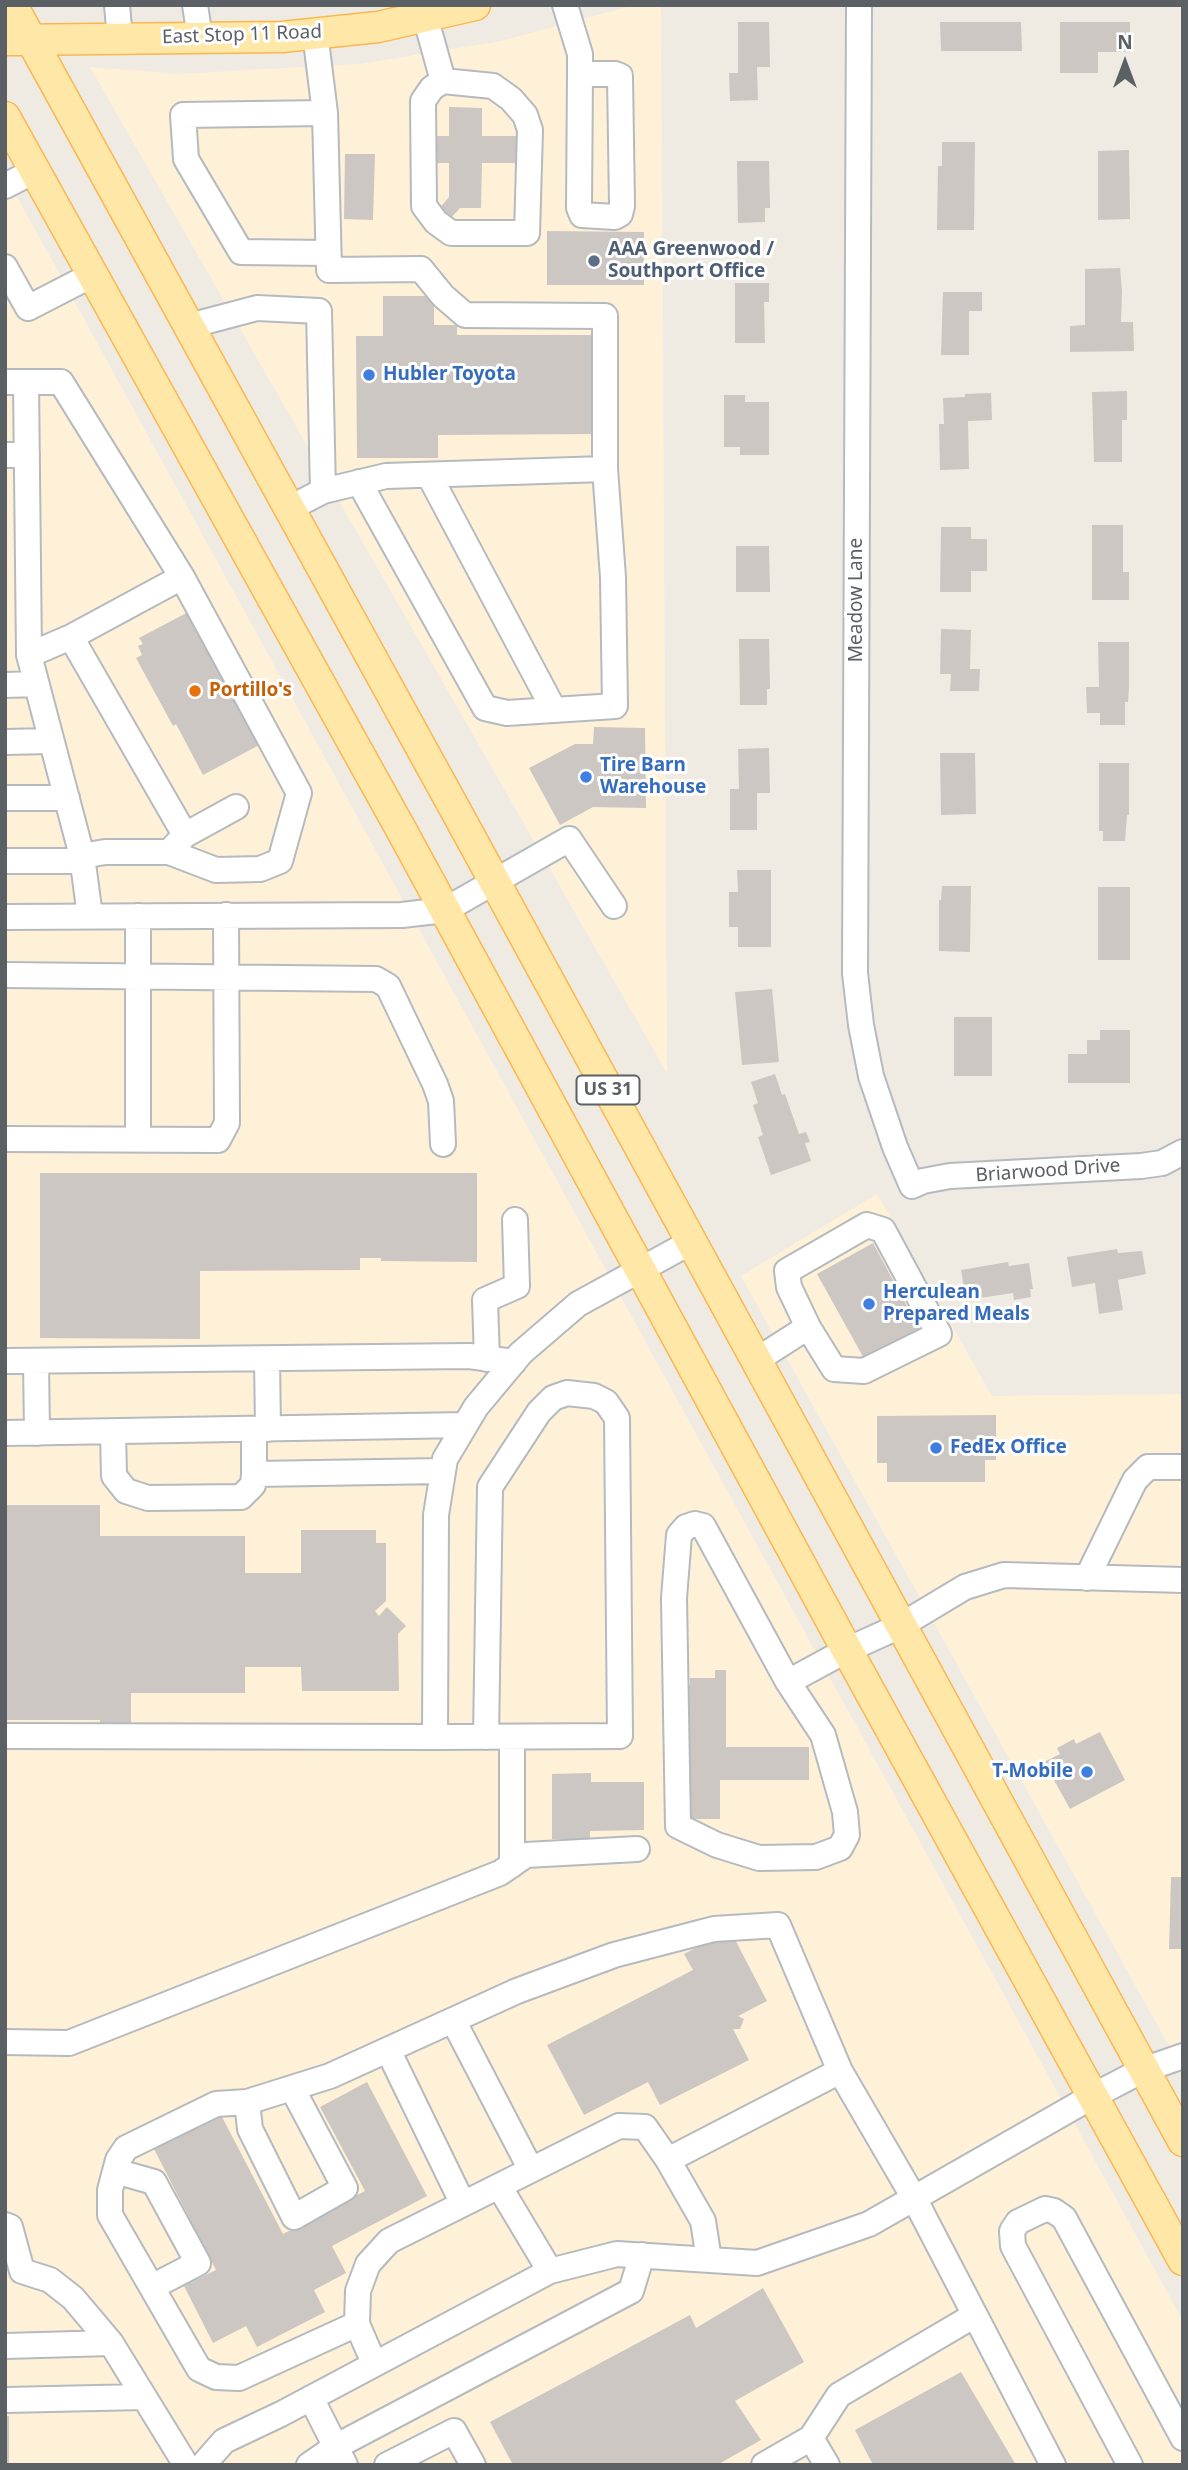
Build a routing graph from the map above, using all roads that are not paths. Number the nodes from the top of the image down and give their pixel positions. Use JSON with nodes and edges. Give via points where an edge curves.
{"nodes":[{"id":1,"x":12,"y":5,"type":"edge"},
{"id":2,"x":117,"y":5,"type":"edge"},
{"id":3,"x":195,"y":5,"type":"edge"},
{"id":4,"x":475,"y":5,"type":"edge"},
{"id":5,"x":565,"y":5,"type":"edge"},
{"id":6,"x":859,"y":5,"type":"edge"},
{"id":7,"x":425,"y":16,"type":"junction"},
{"id":8,"x":315,"y":33,"type":"junction"},
{"id":9,"x":200,"y":38,"type":"junction"},
{"id":10,"x":120,"y":39,"type":"junction"},
{"id":11,"x":18,"y":40,"type":"edge"},
{"id":12,"x":580,"y":74,"type":"junction"},
{"id":13,"x":443,"y":81,"type":"junction"},
{"id":14,"x":325,"y":113,"type":"junction"},
{"id":15,"x":5,"y":117,"type":"edge"},
{"id":16,"x":34,"y":171,"type":"junction"},
{"id":17,"x":5,"y":186,"type":"edge"},
{"id":18,"x":328,"y":262,"type":"junction"},
{"id":19,"x":5,"y":267,"type":"edge"},
{"id":20,"x":92,"y":275,"type":"junction"},
{"id":21,"x":319,"y":311,"type":"junction"},
{"id":22,"x":189,"y":326,"type":"junction"},
{"id":23,"x":16,"y":382,"type":"edge"},
{"id":24,"x":16,"y":455,"type":"edge"},
{"id":25,"x":605,"y":469,"type":"junction"},
{"id":26,"x":429,"y":475,"type":"junction"},
{"id":27,"x":359,"y":482,"type":"junction"},
{"id":28,"x":323,"y":491,"type":"junction"},
{"id":29,"x":289,"y":508,"type":"junction"},
{"id":30,"x":17,"y":513,"type":"edge"},
{"id":31,"x":182,"y":577,"type":"junction"},
{"id":32,"x":17,"y":627,"type":"edge"},
{"id":33,"x":71,"y":637,"type":"junction"},
{"id":34,"x":29,"y":655,"type":"junction"},
{"id":35,"x":36,"y":684,"type":"junction"},
{"id":36,"x":5,"y":685,"type":"edge"},
{"id":37,"x":554,"y":710,"type":"junction"},
{"id":38,"x":51,"y":741,"type":"junction"},
{"id":39,"x":5,"y":742,"type":"edge"},
{"id":40,"x":5,"y":798,"type":"edge"},
{"id":41,"x":67,"y":798,"type":"junction"},
{"id":42,"x":236,"y":807,"type":"dead end"},
{"id":43,"x":177,"y":843,"type":"junction"},
{"id":44,"x":83,"y":858,"type":"junction"},
{"id":45,"x":5,"y":861,"type":"edge"},
{"id":46,"x":494,"y":880,"type":"junction"},
{"id":47,"x":614,"y":906,"type":"dead end"},
{"id":48,"x":445,"y":910,"type":"junction"},
{"id":49,"x":226,"y":915,"type":"junction"},
{"id":50,"x":90,"y":916,"type":"junction"},
{"id":51,"x":138,"y":916,"type":"junction"},
{"id":52,"x":5,"y":917,"type":"edge"},
{"id":53,"x":5,"y":975,"type":"edge"},
{"id":54,"x":138,"y":975,"type":"junction"},
{"id":55,"x":226,"y":976,"type":"junction"},
{"id":56,"x":5,"y":1139,"type":"edge"},
{"id":57,"x":138,"y":1139,"type":"junction"},
{"id":58,"x":443,"y":1144,"type":"dead end"},
{"id":59,"x":1183,"y":1152,"type":"edge"},
{"id":60,"x":912,"y":1186,"type":"joint"},
{"id":61,"x":515,"y":1220,"type":"dead end"},
{"id":62,"x":691,"y":1242,"type":"junction"},
{"id":63,"x":641,"y":1271,"type":"junction"},
{"id":64,"x":807,"y":1327,"type":"junction"},
{"id":65,"x":267,"y":1359,"type":"junction"},
{"id":66,"x":487,"y":1359,"type":"junction"},
{"id":67,"x":36,"y":1360,"type":"junction"},
{"id":68,"x":755,"y":1360,"type":"junction"},
{"id":69,"x":5,"y":1361,"type":"edge"},
{"id":70,"x":514,"y":1362,"type":"junction"},
{"id":71,"x":465,"y":1425,"type":"junction"},
{"id":72,"x":261,"y":1429,"type":"junction"},
{"id":73,"x":113,"y":1432,"type":"junction"},
{"id":74,"x":5,"y":1433,"type":"edge"},
{"id":75,"x":37,"y":1433,"type":"junction"},
{"id":76,"x":1183,"y":1467,"type":"edge"},
{"id":77,"x":443,"y":1471,"type":"junction"},
{"id":78,"x":254,"y":1474,"type":"junction"},
{"id":79,"x":1087,"y":1577,"type":"junction"},
{"id":80,"x":1183,"y":1580,"type":"edge"},
{"id":81,"x":900,"y":1626,"type":"junction"},
{"id":82,"x":847,"y":1650,"type":"junction"},
{"id":83,"x":788,"y":1682,"type":"junction"},
{"id":84,"x":5,"y":1736,"type":"edge"},
{"id":85,"x":435,"y":1737,"type":"junction"},
{"id":86,"x":486,"y":1737,"type":"junction"},
{"id":87,"x":513,"y":1737,"type":"junction"},
{"id":88,"x":637,"y":1849,"type":"dead end"},
{"id":89,"x":512,"y":1865,"type":"junction"},
{"id":90,"x":453,"y":2020,"type":"junction"},
{"id":91,"x":5,"y":2042,"type":"edge"},
{"id":92,"x":388,"y":2050,"type":"junction"},
{"id":93,"x":1183,"y":2056,"type":"edge"},
{"id":94,"x":1143,"y":2070,"type":"junction"},
{"id":95,"x":840,"y":2071,"type":"junction"},
{"id":96,"x":292,"y":2088,"type":"junction"},
{"id":97,"x":1093,"y":2096,"type":"junction"},
{"id":98,"x":247,"y":2102,"type":"junction"},
{"id":99,"x":1183,"y":2141,"type":"edge"},
{"id":100,"x":668,"y":2160,"type":"junction"},
{"id":101,"x":531,"y":2170,"type":"junction"},
{"id":102,"x":115,"y":2171,"type":"junction"},
{"id":103,"x":499,"y":2186,"type":"junction"},
{"id":104,"x":914,"y":2198,"type":"junction"},
{"id":105,"x":463,"y":2204,"type":"junction"},
{"id":106,"x":5,"y":2225,"type":"edge"},
{"id":107,"x":642,"y":2255,"type":"junction"},
{"id":108,"x":709,"y":2260,"type":"junction"},
{"id":109,"x":1183,"y":2260,"type":"edge"},
{"id":110,"x":550,"y":2271,"type":"junction"},
{"id":111,"x":152,"y":2287,"type":"junction"},
{"id":112,"x":975,"y":2315,"type":"junction"},
{"id":113,"x":357,"y":2324,"type":"junction"},
{"id":114,"x":111,"y":2343,"type":"junction"},
{"id":115,"x":5,"y":2346,"type":"edge"},
{"id":116,"x":374,"y":2363,"type":"junction"},
{"id":117,"x":144,"y":2397,"type":"junction"},
{"id":118,"x":312,"y":2398,"type":"junction"},
{"id":119,"x":5,"y":2400,"type":"edge"},
{"id":120,"x":811,"y":2438,"type":"junction"},
{"id":121,"x":1183,"y":2438,"type":"edge"},
{"id":122,"x":340,"y":2456,"type":"edge"},
{"id":123,"x":186,"y":2465,"type":"edge"},
{"id":124,"x":203,"y":2465,"type":"edge"},
{"id":125,"x":309,"y":2465,"type":"edge"},
{"id":126,"x":387,"y":2465,"type":"edge"},
{"id":127,"x":473,"y":2465,"type":"edge"},
{"id":128,"x":764,"y":2465,"type":"edge"},
{"id":129,"x":827,"y":2465,"type":"edge"},
{"id":130,"x":1053,"y":2465,"type":"edge"},
{"id":131,"x":1130,"y":2465,"type":"edge"}],
"edges":[{"from":1,"to":11,"type":"main road","number":"US 31"},
{"from":2,"to":10,"type":"street"},
{"from":3,"to":9,"type":"street"},
{"from":4,"to":7,"type":"main road","name":"East Stop 11 Road"},
{"from":5,"to":12,"type":"street","via":[[578,43]]},
{"from":6,"to":60,"type":"street","name":"Meadow Lane","via":[[855,973],[872,1076]]},
{"from":7,"to":8,"type":"main road","name":"East Stop 11 Road","via":[[378,27]]},
{"from":7,"to":13,"type":"street"},
{"from":8,"to":9,"type":"main road","name":"East Stop 11 Road"},
{"from":8,"to":14,"type":"street"},
{"from":9,"to":10,"type":"main road","name":"East Stop 11 Road"},
{"from":10,"to":11,"type":"main road","name":"East Stop 11 Road"},
{"from":11,"to":22,"type":"main road","number":"US 31"},
{"from":12,"to":12,"type":"street","via":[[579,208],[582,215],[615,217],[622,206],[620,76]]},
{"from":13,"to":13,"type":"street","via":[[424,101],[424,206],[451,233],[527,233],[530,130],[525,116],[493,86]]},
{"from":14,"to":18,"type":"street"},
{"from":14,"to":18,"type":"street","via":[[183,116],[186,159],[241,252]]},
{"from":15,"to":16,"type":"main road","number":"US 31"},
{"from":16,"to":17,"type":"street"},
{"from":16,"to":20,"type":"main road","number":"US 31"},
{"from":18,"to":21,"type":"street"},
{"from":18,"to":25,"type":"street","via":[[421,269],[465,315],[605,316]]},
{"from":19,"to":20,"type":"street","via":[[28,308]]},
{"from":20,"to":48,"type":"main road","number":"US 31"},
{"from":21,"to":22,"type":"street","via":[[257,309]]},
{"from":21,"to":28,"type":"street"},
{"from":22,"to":29,"type":"main road","number":"US 31"},
{"from":23,"to":24,"type":"street"},
{"from":23,"to":31,"type":"street","via":[[61,382]]},
{"from":24,"to":30,"type":"street"},
{"from":25,"to":26,"type":"street"},
{"from":25,"to":37,"type":"street","via":[[615,706]]},
{"from":26,"to":27,"type":"street"},
{"from":26,"to":37,"type":"street"},
{"from":27,"to":28,"type":"street"},
{"from":27,"to":37,"type":"street","via":[[485,708],[507,713]]},
{"from":28,"to":29,"type":"street"},
{"from":29,"to":46,"type":"main road","number":"US 31"},
{"from":30,"to":32,"type":"street"},
{"from":31,"to":33,"type":"street"},
{"from":31,"to":43,"type":"street","via":[[299,793],[280,861],[260,869],[216,870]]},
{"from":32,"to":34,"type":"street"},
{"from":33,"to":34,"type":"street"},
{"from":33,"to":43,"type":"street"},
{"from":34,"to":35,"type":"street"},
{"from":35,"to":36,"type":"street"},
{"from":35,"to":38,"type":"street"},
{"from":38,"to":39,"type":"street"},
{"from":38,"to":41,"type":"street"},
{"from":40,"to":41,"type":"street"},
{"from":41,"to":44,"type":"street"},
{"from":42,"to":43,"type":"street"},
{"from":43,"to":44,"type":"street"},
{"from":44,"to":45,"type":"street"},
{"from":44,"to":50,"type":"street"},
{"from":46,"to":47,"type":"street","via":[[569,839]]},
{"from":46,"to":48,"type":"street"},
{"from":46,"to":62,"type":"main road","number":"US 31"},
{"from":48,"to":49,"type":"street","via":[[402,915]]},
{"from":48,"to":63,"type":"main road","number":"US 31"},
{"from":49,"to":51,"type":"street"},
{"from":49,"to":55,"type":"street"},
{"from":50,"to":51,"type":"street"},
{"from":50,"to":52,"type":"street"},
{"from":51,"to":54,"type":"street"},
{"from":53,"to":54,"type":"street"},
{"from":54,"to":55,"type":"street"},
{"from":54,"to":57,"type":"street"},
{"from":55,"to":57,"type":"street","via":[[227,1123],[218,1140]]},
{"from":55,"to":58,"type":"street","via":[[376,979],[388,986],[441,1101]]},
{"from":56,"to":57,"type":"street"},
{"from":59,"to":60,"type":"street","name":"Briarwood Drive","via":[[1162,1163],[1141,1166],[950,1176]]},
{"from":61,"to":66,"type":"street","via":[[517,1286],[485,1300]]},
{"from":62,"to":63,"type":"street"},
{"from":62,"to":68,"type":"main road","number":"US 31"},
{"from":63,"to":70,"type":"street","via":[[578,1304]]},
{"from":63,"to":82,"type":"main road","number":"US 31"},
{"from":64,"to":64,"type":"street","via":[[834,1370],[864,1371],[939,1334],[883,1230],[867,1226],[787,1271]]},
{"from":64,"to":68,"type":"street"},
{"from":65,"to":66,"type":"street"},
{"from":65,"to":67,"type":"street"},
{"from":65,"to":72,"type":"street"},
{"from":66,"to":70,"type":"street"},
{"from":67,"to":69,"type":"street"},
{"from":67,"to":75,"type":"street"},
{"from":68,"to":81,"type":"main road","number":"US 31"},
{"from":70,"to":71,"type":"street"},
{"from":71,"to":72,"type":"street"},
{"from":71,"to":77,"type":"street","via":[[444,1459]]},
{"from":72,"to":73,"type":"street"},
{"from":72,"to":78,"type":"street"},
{"from":73,"to":75,"type":"street"},
{"from":73,"to":78,"type":"street","via":[[114,1476],[126,1491],[148,1498],[241,1497],[253,1485]]},
{"from":74,"to":75,"type":"street"},
{"from":76,"to":79,"type":"street","via":[[1149,1467],[1135,1480]]},
{"from":77,"to":78,"type":"street"},
{"from":77,"to":85,"type":"street","via":[[436,1515]]},
{"from":79,"to":80,"type":"street"},
{"from":79,"to":81,"type":"street","via":[[1004,1574],[965,1587]]},
{"from":81,"to":82,"type":"street"},
{"from":81,"to":94,"type":"main road","number":"US 31"},
{"from":82,"to":83,"type":"street"},
{"from":82,"to":97,"type":"main road","number":"US 31"},
{"from":83,"to":83,"type":"street","via":[[823,1735],[845,1812],[846,1835],[840,1848],[816,1857],[759,1858],[678,1826],[674,1598],[677,1544],[686,1527],[703,1526]]},
{"from":84,"to":85,"type":"street"},
{"from":85,"to":86,"type":"street"},
{"from":86,"to":87,"type":"street"},
{"from":86,"to":87,"type":"street","via":[[490,1487],[553,1398],[567,1393],[594,1396],[607,1402],[617,1418],[620,1736]]},
{"from":87,"to":89,"type":"street"},
{"from":88,"to":89,"type":"street","via":[[526,1856]]},
{"from":89,"to":91,"type":"street","via":[[69,2043]]},
{"from":90,"to":92,"type":"street"},
{"from":90,"to":95,"type":"street","via":[[614,1955],[714,1929],[778,1925]]},
{"from":90,"to":101,"type":"street"},
{"from":92,"to":96,"type":"street"},
{"from":92,"to":105,"type":"street"},
{"from":93,"to":94,"type":"street"},
{"from":94,"to":97,"type":"street"},
{"from":94,"to":99,"type":"main road","number":"US 31"},
{"from":95,"to":100,"type":"street"},
{"from":95,"to":104,"type":"street"},
{"from":96,"to":98,"type":"street"},
{"from":96,"to":98,"type":"street","via":[[345,2188],[294,2217],[250,2129]]},
{"from":97,"to":104,"type":"street"},
{"from":97,"to":109,"type":"main road","number":"US 31"},
{"from":98,"to":102,"type":"street","via":[[216,2104],[126,2148]]},
{"from":100,"to":101,"type":"street","via":[[645,2127],[619,2126]]},
{"from":100,"to":108,"type":"street","via":[[703,2221]]},
{"from":101,"to":103,"type":"street"},
{"from":102,"to":111,"type":"street","via":[[110,2215]]},
{"from":102,"to":111,"type":"street","via":[[155,2182],[198,2263]]},
{"from":103,"to":105,"type":"street"},
{"from":103,"to":110,"type":"street"},
{"from":104,"to":108,"type":"street","via":[[869,2224],[757,2263]]},
{"from":104,"to":112,"type":"street"},
{"from":105,"to":113,"type":"street","via":[[389,2241],[368,2264],[358,2291]]},
{"from":106,"to":114,"type":"street","via":[[10,2227],[22,2271],[50,2280],[73,2298]]},
{"from":107,"to":108,"type":"street"},
{"from":107,"to":110,"type":"street","via":[[617,2253]]},
{"from":107,"to":122,"type":"street","via":[[631,2291]]},
{"from":110,"to":116,"type":"street"},
{"from":111,"to":113,"type":"street","via":[[199,2369],[216,2377],[239,2378]]},
{"from":112,"to":120,"type":"street","via":[[839,2395]]},
{"from":112,"to":130,"type":"street"},
{"from":113,"to":116,"type":"street"},
{"from":114,"to":115,"type":"street"},
{"from":114,"to":117,"type":"street"},
{"from":116,"to":118,"type":"street"},
{"from":117,"to":119,"type":"street"},
{"from":117,"to":123,"type":"street"},
{"from":118,"to":122,"type":"street"},
{"from":118,"to":124,"type":"street","via":[[224,2441]]},
{"from":120,"to":128,"type":"street"},
{"from":120,"to":129,"type":"street"},
{"from":121,"to":131,"type":"street","via":[[1064,2218],[1045,2209],[1018,2222],[1012,2231],[1013,2246]]},
{"from":122,"to":125,"type":"street"},
{"from":126,"to":127,"type":"street","via":[[454,2431]]}]}
